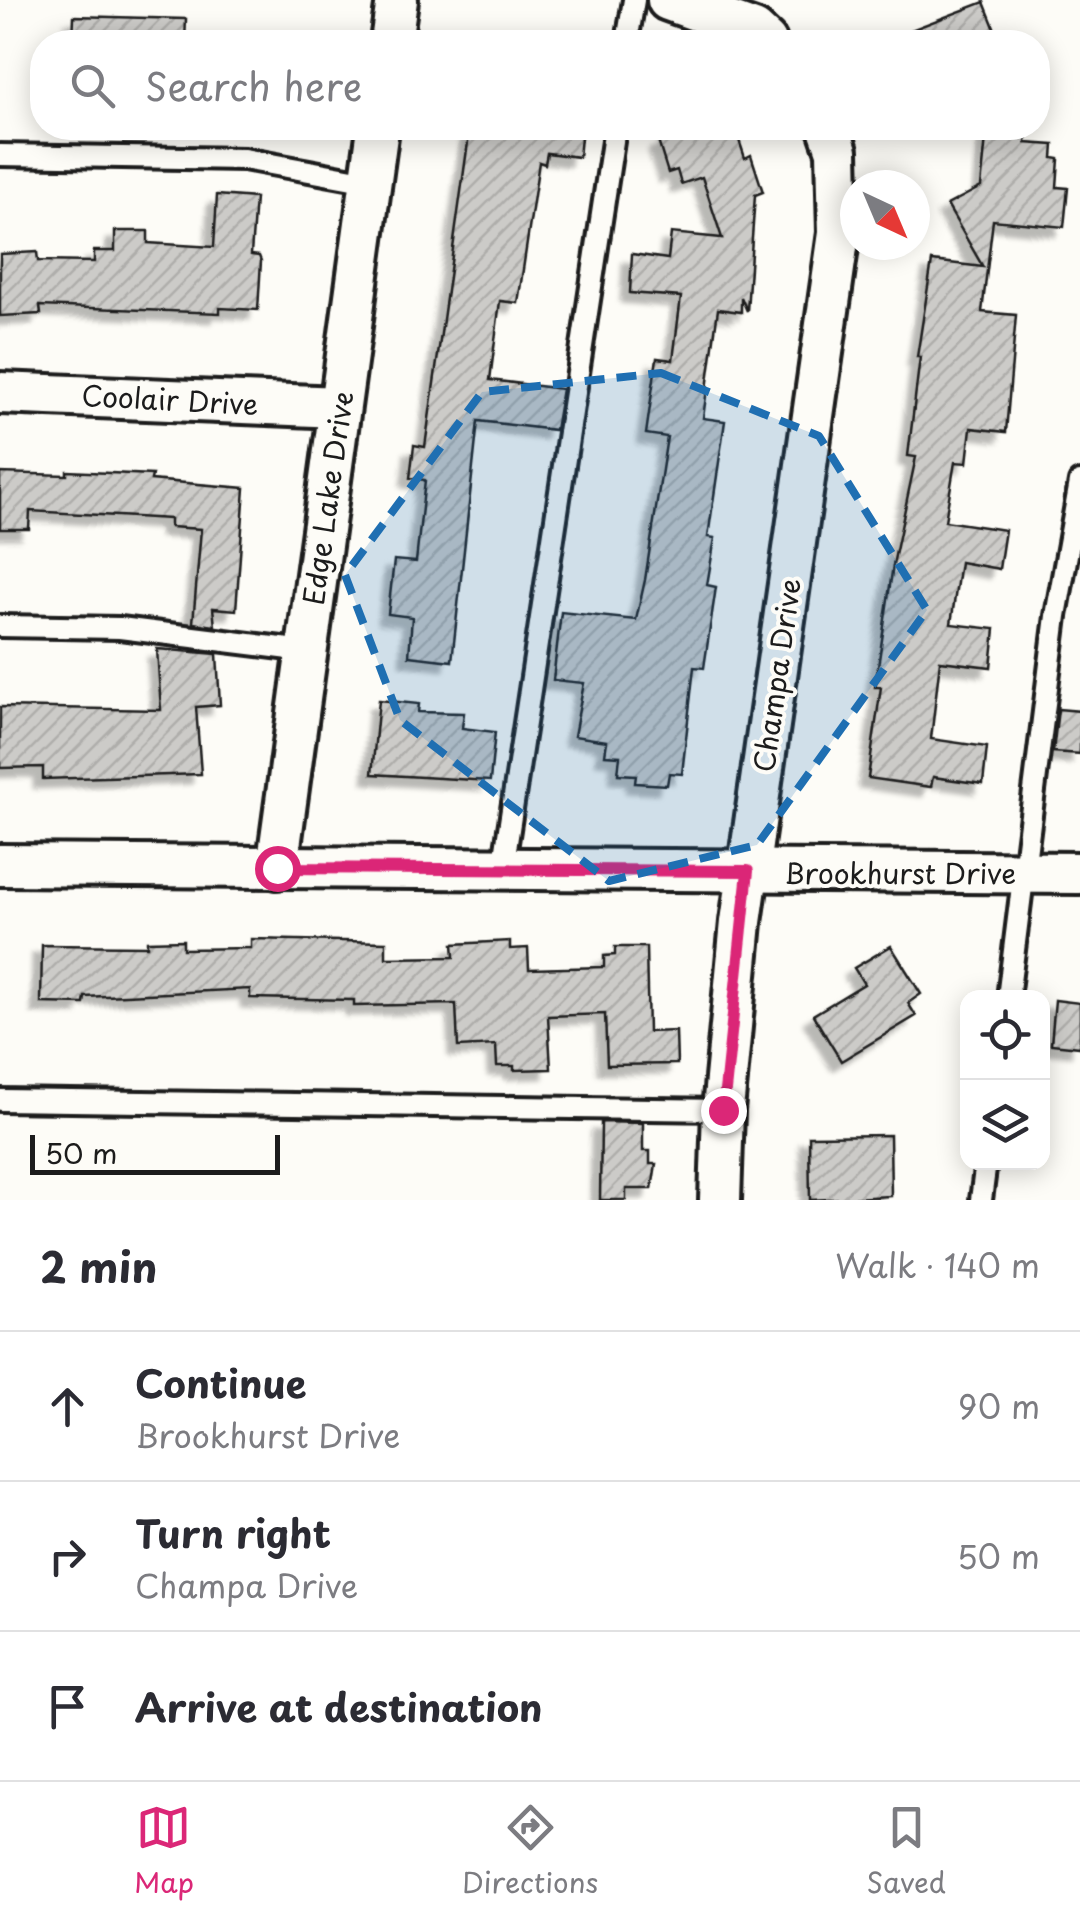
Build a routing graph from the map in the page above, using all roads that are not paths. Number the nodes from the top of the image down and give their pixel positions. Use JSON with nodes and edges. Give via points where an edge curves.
{"nodes":[{"id":1,"x":398,"y":0,"type":"edge"},
{"id":2,"x":634,"y":0,"type":"edge"},
{"id":3,"x":668,"y":0,"type":"edge"},
{"id":4,"x":393,"y":30,"type":"edge"},
{"id":5,"x":629,"y":30,"type":"edge"},
{"id":6,"x":751,"y":30,"type":"edge"},
{"id":7,"x":376,"y":140,"type":"edge"},
{"id":8,"x":612,"y":140,"type":"edge"},
{"id":9,"x":833,"y":140,"type":"edge"},
{"id":10,"x":0,"y":155,"type":"edge"},
{"id":11,"x":369,"y":182,"type":"junction"},
{"id":12,"x":0,"y":393,"type":"edge"},
{"id":13,"x":339,"y":407,"type":"junction"},
{"id":14,"x":1080,"y":482,"type":"edge"},
{"id":15,"x":0,"y":626,"type":"edge"},
{"id":16,"x":306,"y":651,"type":"junction"},
{"id":17,"x":0,"y":865,"type":"edge"},
{"id":18,"x":277,"y":868,"type":"junction"},
{"id":19,"x":503,"y":869,"type":"junction"},
{"id":20,"x":748,"y":871,"type":"junction"},
{"id":21,"x":1026,"y":873,"type":"junction"},
{"id":22,"x":1080,"y":873,"type":"edge"},
{"id":23,"x":1009,"y":990,"type":"edge"},
{"id":24,"x":0,"y":1100,"type":"edge"},
{"id":25,"x":723,"y":1110,"type":"junction"},
{"id":26,"x":985,"y":1170,"type":"edge"},
{"id":27,"x":720,"y":1200,"type":"edge"},
{"id":28,"x":981,"y":1200,"type":"edge"}],
"edges":[{"from":1,"to":4,"type":"street"},
{"from":2,"to":5,"type":"lane"},
{"from":3,"to":6,"type":"street"},
{"from":7,"to":11,"type":"street","name":"Edge Lake Drive"},
{"from":8,"to":19,"type":"lane"},
{"from":9,"to":20,"type":"street","name":"Champa Drive","via":[[839,234]]},
{"from":10,"to":11,"type":"lane","via":[[244,159]]},
{"from":11,"to":13,"type":"street","name":"Edge Lake Drive"},
{"from":12,"to":13,"type":"street","name":"Coolair Drive"},
{"from":13,"to":16,"type":"street","name":"Edge Lake Drive"},
{"from":14,"to":21,"type":"lane","via":[[1056,616]]},
{"from":15,"to":16,"type":"lane","via":[[120,628]]},
{"from":16,"to":18,"type":"street","name":"Edge Lake Drive"},
{"from":17,"to":18,"type":"street","name":"Brookhurst Drive"},
{"from":18,"to":19,"type":"street","name":"Brookhurst Drive"},
{"from":19,"to":20,"type":"street","name":"Brookhurst Drive"},
{"from":20,"to":21,"type":"street","name":"Brookhurst Drive"},
{"from":20,"to":25,"type":"street","name":"Champa Drive"},
{"from":21,"to":22,"type":"street","name":"Brookhurst Drive"},
{"from":21,"to":23,"type":"lane"},
{"from":24,"to":25,"type":"lane"},
{"from":25,"to":27,"type":"street","name":"Champa Drive"},
{"from":26,"to":28,"type":"lane"}]}
